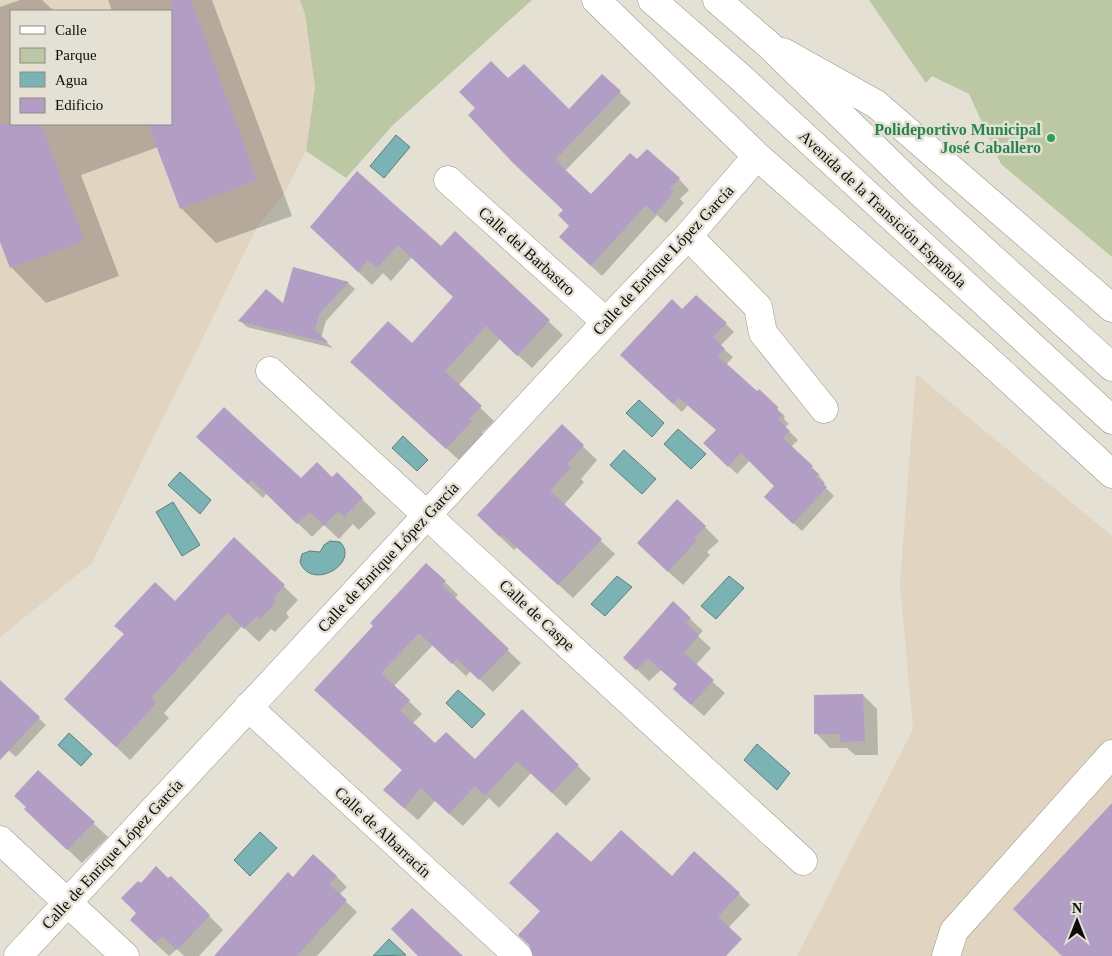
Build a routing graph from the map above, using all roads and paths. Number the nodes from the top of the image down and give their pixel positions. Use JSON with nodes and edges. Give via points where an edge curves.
{"nodes":[{"id":1,"x":596,"y":0,"type":"edge"},
{"id":2,"x":652,"y":0,"type":"edge"},
{"id":3,"x":717,"y":0,"type":"edge"},
{"id":4,"x":769,"y":45,"type":"junction"},
{"id":5,"x":756,"y":156,"type":"junction"},
{"id":6,"x":448,"y":180,"type":"dead end"},
{"id":7,"x":688,"y":236,"type":"junction"},
{"id":8,"x":1112,"y":308,"type":"edge"},
{"id":9,"x":606,"y":322,"type":"junction"},
{"id":10,"x":1112,"y":367,"type":"edge"},
{"id":11,"x":270,"y":371,"type":"dead end"},
{"id":12,"x":824,"y":408,"type":"dead end"},
{"id":13,"x":1112,"y":420,"type":"edge"},
{"id":14,"x":1112,"y":474,"type":"edge"},
{"id":15,"x":429,"y":515,"type":"junction"},
{"id":16,"x":248,"y":707,"type":"junction"},
{"id":17,"x":1112,"y":754,"type":"edge"},
{"id":18,"x":0,"y":840,"type":"edge"},
{"id":19,"x":803,"y":861,"type":"dead end"},
{"id":20,"x":67,"y":902,"type":"junction"},
{"id":21,"x":18,"y":956,"type":"edge"},
{"id":22,"x":125,"y":956,"type":"edge"},
{"id":23,"x":518,"y":956,"type":"edge"},
{"id":24,"x":946,"y":956,"type":"edge"}],
"edges":[{"from":1,"to":5,"type":"street"},
{"from":2,"to":13,"type":"street","name":"Avenida de la Transición Española","via":[[739,76]]},
{"from":3,"to":4,"type":"street"},
{"from":4,"to":8,"type":"street","via":[[876,104]]},
{"from":4,"to":10,"type":"street","via":[[924,196]]},
{"from":5,"to":7,"type":"street","name":"Calle de Enrique López García"},
{"from":5,"to":14,"type":"street","via":[[976,349]]},
{"from":6,"to":9,"type":"street","name":"Calle del Barbastro"},
{"from":7,"to":9,"type":"street","name":"Calle de Enrique López García"},
{"from":7,"to":12,"type":"street","via":[[758,307],[763,333]]},
{"from":9,"to":15,"type":"street","name":"Calle de Enrique López García"},
{"from":11,"to":15,"type":"street","name":"Calle de Caspe"},
{"from":15,"to":16,"type":"street","name":"Calle de Enrique López García"},
{"from":15,"to":19,"type":"street","name":"Calle de Caspe"},
{"from":16,"to":20,"type":"street","name":"Calle de Enrique López García"},
{"from":16,"to":23,"type":"street","name":"Calle de Albarracín"},
{"from":17,"to":24,"type":"street","via":[[954,931]]},
{"from":18,"to":20,"type":"street"},
{"from":20,"to":21,"type":"street","name":"Calle de Enrique López García"},
{"from":20,"to":22,"type":"street"}]}
